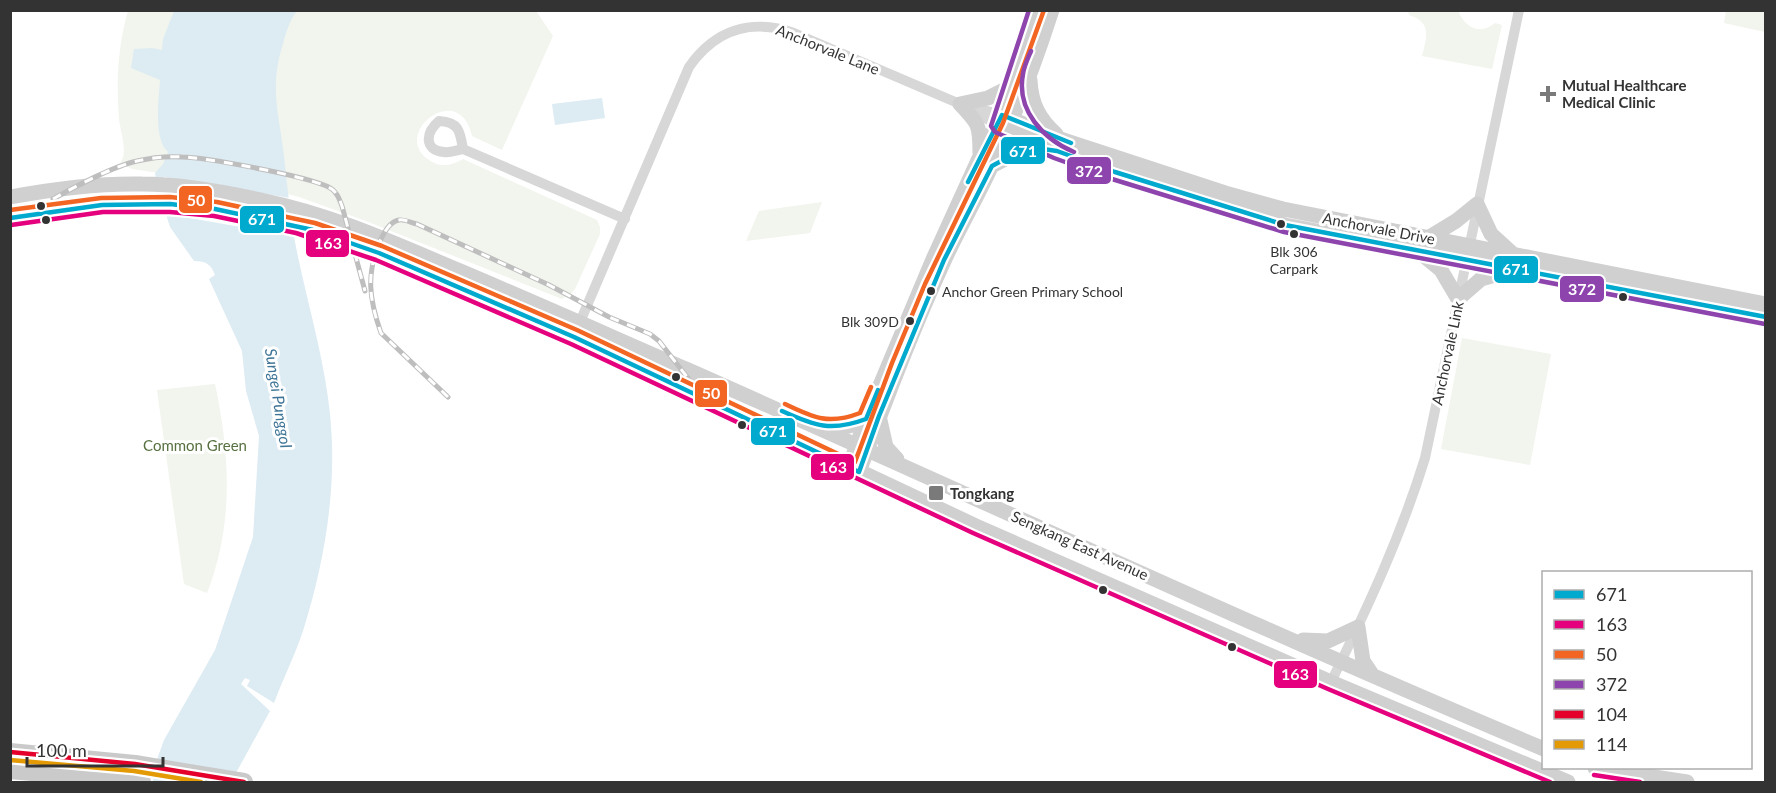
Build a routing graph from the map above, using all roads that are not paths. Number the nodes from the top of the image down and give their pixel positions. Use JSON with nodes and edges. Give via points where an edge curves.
{"nodes":[{"id":1,"x":1037,"y":10,"type":"edge"},
{"id":2,"x":1052,"y":10,"type":"edge"},
{"id":3,"x":1519,"y":10,"type":"edge"},
{"id":4,"x":1030,"y":76,"type":"junction"},
{"id":5,"x":1012,"y":86,"type":"junction"},
{"id":6,"x":960,"y":104,"type":"junction"},
{"id":7,"x":1005,"y":122,"type":"junction"},
{"id":8,"x":1060,"y":146,"type":"junction"},
{"id":9,"x":463,"y":149,"type":"dead end"},
{"id":10,"x":986,"y":160,"type":"junction"},
{"id":11,"x":10,"y":197,"type":"edge"},
{"id":12,"x":1477,"y":204,"type":"junction"},
{"id":13,"x":10,"y":218,"type":"edge"},
{"id":14,"x":625,"y":219,"type":"junction"},
{"id":15,"x":1428,"y":238,"type":"junction"},
{"id":16,"x":1416,"y":249,"type":"junction"},
{"id":17,"x":1468,"y":253,"type":"junction"},
{"id":18,"x":1517,"y":262,"type":"junction"},
{"id":19,"x":1458,"y":299,"type":"junction"},
{"id":20,"x":1766,"y":304,"type":"edge"},
{"id":21,"x":1766,"y":317,"type":"edge"},
{"id":22,"x":577,"y":330,"type":"junction"},
{"id":23,"x":873,"y":418,"type":"junction"},
{"id":24,"x":822,"y":428,"type":"junction"},
{"id":25,"x":862,"y":447,"type":"junction"},
{"id":26,"x":903,"y":465,"type":"junction"},
{"id":27,"x":854,"y":470,"type":"junction"},
{"id":28,"x":1358,"y":627,"type":"junction"},
{"id":29,"x":1287,"y":638,"type":"junction"},
{"id":30,"x":1341,"y":662,"type":"junction"},
{"id":31,"x":1375,"y":678,"type":"junction"},
{"id":32,"x":1331,"y":682,"type":"junction"},
{"id":33,"x":1542,"y":748,"type":"edge"},
{"id":34,"x":10,"y":752,"type":"edge"},
{"id":35,"x":1601,"y":769,"type":"edge"},
{"id":36,"x":10,"y":770,"type":"edge"},
{"id":37,"x":137,"y":776,"type":"edge"},
{"id":38,"x":244,"y":783,"type":"edge"},
{"id":39,"x":1568,"y":783,"type":"edge"},
{"id":40,"x":1687,"y":783,"type":"edge"}],
"edges":[{"from":1,"to":5,"type":"main road"},
{"from":2,"to":4,"type":"main road"},
{"from":3,"to":12,"type":"street","name":"Anchorvale Link"},
{"from":4,"to":7,"type":"main road"},
{"from":4,"to":8,"type":"main road","via":[[1035,109]]},
{"from":5,"to":6,"type":"main road","via":[[988,98]]},
{"from":5,"to":7,"type":"main road"},
{"from":6,"to":7,"type":"street","name":"Anchorvale Lane"},
{"from":6,"to":10,"type":"main road","via":[[977,121]]},
{"from":6,"to":14,"type":"street","name":"Anchorvale Lane","via":[[777,27],[758,25],[736,30],[700,51],[689,67]]},
{"from":7,"to":8,"type":"main road","name":"Anchorvale Drive"},
{"from":7,"to":10,"type":"main road"},
{"from":8,"to":10,"type":"main road"},
{"from":8,"to":15,"type":"main road","name":"Anchorvale Drive","via":[[1283,209]]},
{"from":8,"to":16,"type":"main road","name":"Anchorvale Drive","via":[[1115,172],[1285,225]]},
{"from":9,"to":14,"type":"street"},
{"from":10,"to":23,"type":"main road"},
{"from":11,"to":22,"type":"main road","name":"Sengkang East Avenue","via":[[142,183],[268,201],[385,239],[486,282]]},
{"from":12,"to":15,"type":"main road"},
{"from":12,"to":17,"type":"street","name":"Anchorvale Link"},
{"from":12,"to":18,"type":"main road","via":[[1491,234]]},
{"from":13,"to":22,"type":"main road","name":"Sengkang East Avenue","via":[[143,203],[215,209],[313,230]]},
{"from":14,"to":22,"type":"street","name":"Anchorvale Lane"},
{"from":15,"to":17,"type":"main road","name":"Anchorvale Drive"},
{"from":16,"to":17,"type":"main road","name":"Anchorvale Drive"},
{"from":16,"to":19,"type":"main road","via":[[1440,270]]},
{"from":17,"to":18,"type":"main road","name":"Anchorvale Drive"},
{"from":17,"to":19,"type":"street","name":"Anchorvale Link"},
{"from":18,"to":19,"type":"main road","via":[[1481,279]]},
{"from":18,"to":20,"type":"main road","name":"Anchorvale Drive"},
{"from":18,"to":21,"type":"main road","name":"Anchorvale Drive"},
{"from":19,"to":28,"type":"street","name":"Anchorvale Link","via":[[1425,458],[1411,505]]},
{"from":22,"to":24,"type":"main road","name":"Sengkang East Avenue"},
{"from":22,"to":27,"type":"main road","name":"Sengkang East Avenue"},
{"from":23,"to":24,"type":"main road","via":[[841,428]]},
{"from":23,"to":25,"type":"main road"},
{"from":23,"to":26,"type":"main road","via":[[886,447]]},
{"from":24,"to":25,"type":"main road","name":"Sengkang East Avenue"},
{"from":25,"to":26,"type":"main road","name":"Sengkang East Avenue"},
{"from":25,"to":27,"type":"main road"},
{"from":26,"to":29,"type":"main road","name":"Sengkang East Avenue"},
{"from":27,"to":32,"type":"main road","name":"Sengkang East Avenue"},
{"from":28,"to":29,"type":"main road","via":[[1328,641]]},
{"from":28,"to":30,"type":"street","name":"Anchorvale Link"},
{"from":28,"to":31,"type":"main road","via":[[1362,661]]},
{"from":29,"to":30,"type":"main road","name":"Sengkang East Avenue"},
{"from":30,"to":31,"type":"main road","name":"Sengkang East Avenue"},
{"from":30,"to":32,"type":"street","name":"Anchorvale Link"},
{"from":31,"to":33,"type":"main road","name":"Sengkang East Avenue"},
{"from":32,"to":39,"type":"main road","name":"Sengkang East Avenue"},
{"from":34,"to":37,"type":"main road"},
{"from":35,"to":40,"type":"main road"},
{"from":36,"to":37,"type":"main road"},
{"from":37,"to":38,"type":"main road"}]}
